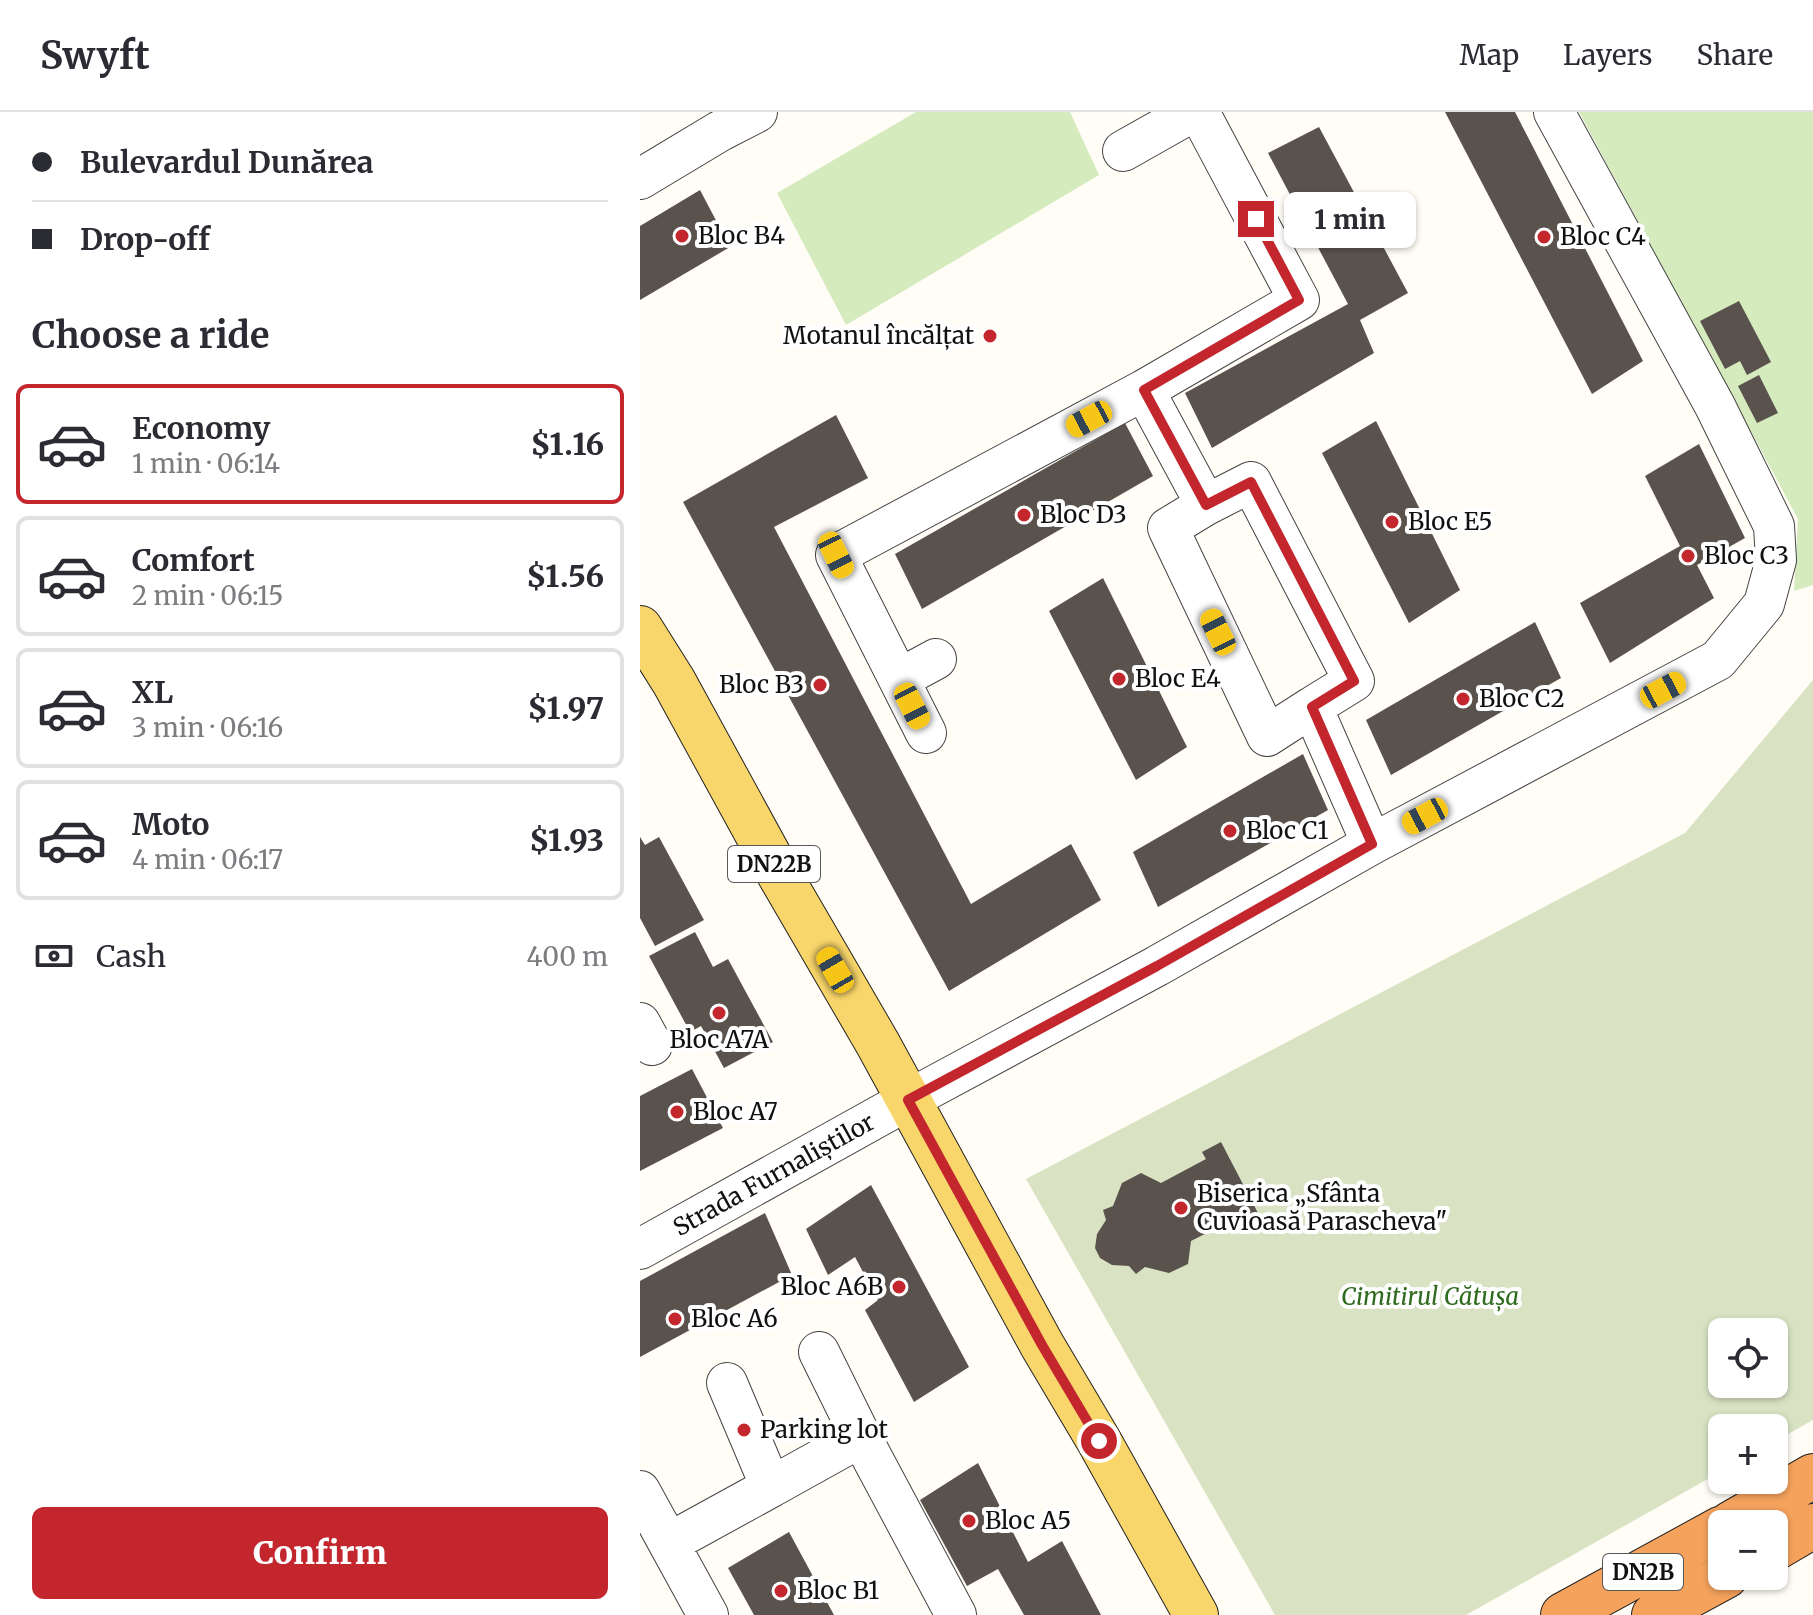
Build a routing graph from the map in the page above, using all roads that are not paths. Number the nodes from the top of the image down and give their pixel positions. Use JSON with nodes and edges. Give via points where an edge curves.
{"nodes":[{"id":1,"x":757,"y":112,"type":"edge"},
{"id":2,"x":1192,"y":112,"type":"edge"},
{"id":3,"x":1199,"y":112,"type":"edge"},
{"id":4,"x":1554,"y":112,"type":"edge"},
{"id":5,"x":1123,"y":151,"type":"dead end"},
{"id":6,"x":640,"y":179,"type":"edge"},
{"id":7,"x":1144,"y":390,"type":"junction"},
{"id":8,"x":1206,"y":505,"type":"junction"},
{"id":9,"x":640,"y":628,"type":"edge"},
{"id":10,"x":936,"y":659,"type":"dead end"},
{"id":11,"x":899,"y":679,"type":"junction"},
{"id":12,"x":1312,"y":707,"type":"junction"},
{"id":13,"x":926,"y":733,"type":"dead end"},
{"id":14,"x":1372,"y":844,"type":"junction"},
{"id":15,"x":908,"y":1100,"type":"junction"},
{"id":16,"x":640,"y":1249,"type":"edge"},
{"id":17,"x":819,"y":1352,"type":"dead end"},
{"id":18,"x":727,"y":1383,"type":"dead end"},
{"id":19,"x":861,"y":1437,"type":"junction"},
{"id":20,"x":1813,"y":1476,"type":"edge"},
{"id":21,"x":771,"y":1487,"type":"junction"},
{"id":22,"x":640,"y":1491,"type":"edge"},
{"id":23,"x":1754,"y":1510,"type":"edge"},
{"id":24,"x":1813,"y":1526,"type":"edge"},
{"id":25,"x":1708,"y":1536,"type":"edge"},
{"id":26,"x":1788,"y":1541,"type":"edge"},
{"id":27,"x":669,"y":1543,"type":"junction"},
{"id":28,"x":1708,"y":1586,"type":"edge"},
{"id":29,"x":708,"y":1615,"type":"edge"},
{"id":30,"x":956,"y":1615,"type":"edge"},
{"id":31,"x":1196,"y":1615,"type":"edge"},
{"id":32,"x":1563,"y":1615,"type":"edge"},
{"id":33,"x":1654,"y":1615,"type":"edge"}],
"edges":[{"from":1,"to":6,"type":"street"},
{"from":2,"to":5,"type":"street"},
{"from":3,"to":7,"type":"street","via":[[1299,300]]},
{"from":4,"to":14,"type":"street","name":"Strada Furnaliștilor","via":[[1721,419],[1774,526],[1776,560],[1764,604],[1718,660]]},
{"from":7,"to":8,"type":"street"},
{"from":7,"to":11,"type":"street","via":[[836,555]]},
{"from":8,"to":12,"type":"street","via":[[1251,482],[1354,681]]},
{"from":8,"to":12,"type":"street","via":[[1168,528],[1267,736]]},
{"from":9,"to":15,"type":"main road","number":"DN22B"},
{"from":10,"to":11,"type":"street"},
{"from":11,"to":13,"type":"street"},
{"from":12,"to":14,"type":"street"},
{"from":14,"to":15,"type":"street","name":"Strada Furnaliștilor"},
{"from":15,"to":16,"type":"street","name":"Strada Furnaliștilor"},
{"from":15,"to":31,"type":"main road","number":"DN22B"},
{"from":17,"to":19,"type":"street"},
{"from":18,"to":21,"type":"street"},
{"from":19,"to":21,"type":"street"},
{"from":19,"to":30,"type":"street"},
{"from":20,"to":23,"type":"highway"},
{"from":21,"to":27,"type":"street"},
{"from":22,"to":27,"type":"street"},
{"from":24,"to":26,"type":"highway"},
{"from":25,"to":32,"type":"highway","number":"DN2B"},
{"from":27,"to":29,"type":"street"},
{"from":28,"to":33,"type":"highway","number":"DN2B"}]}
